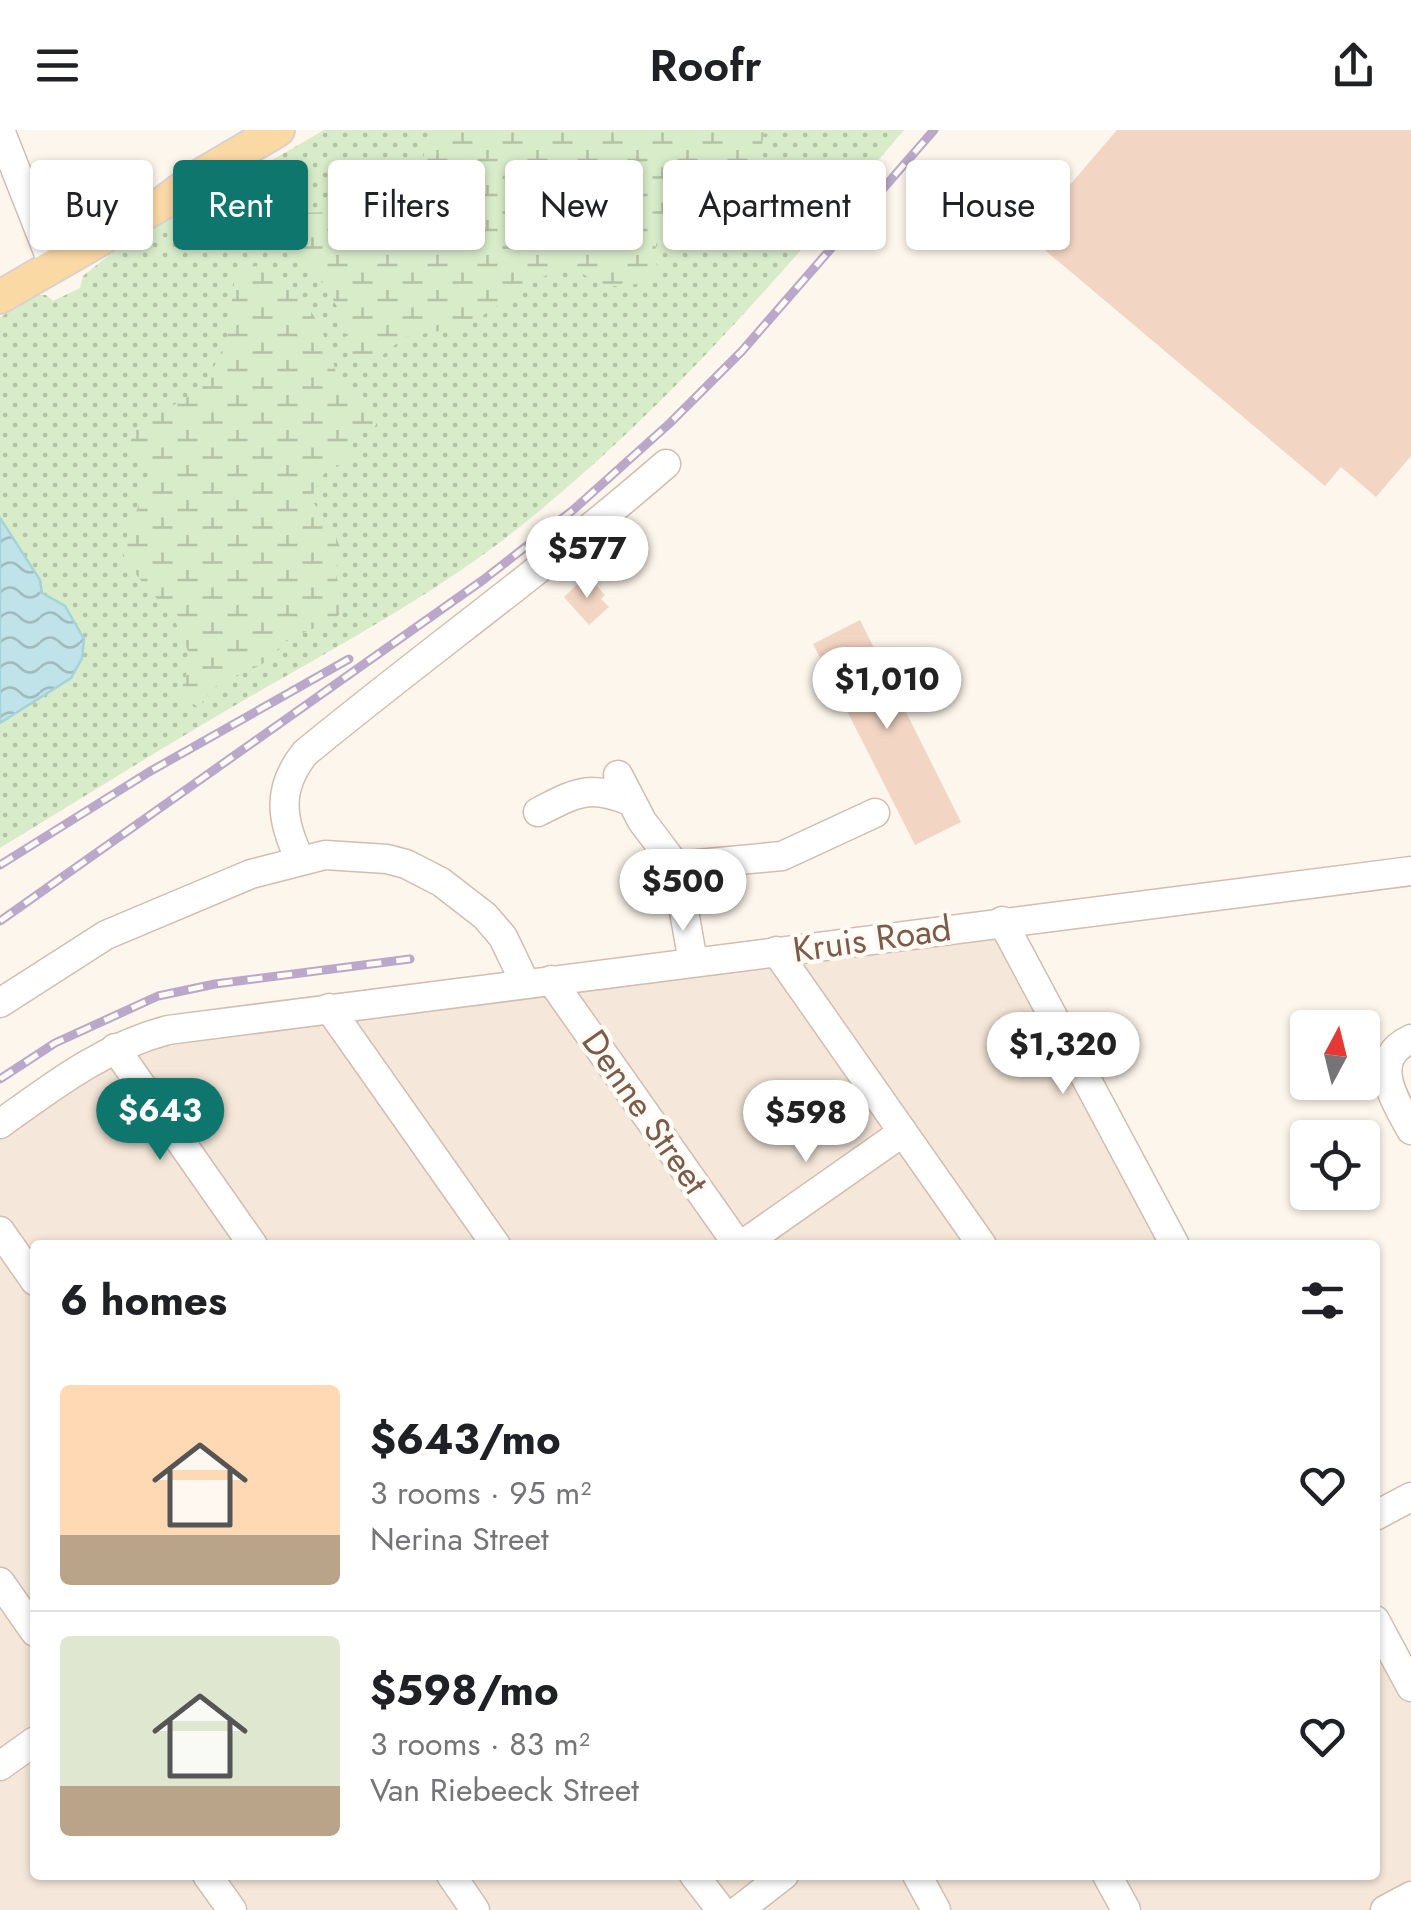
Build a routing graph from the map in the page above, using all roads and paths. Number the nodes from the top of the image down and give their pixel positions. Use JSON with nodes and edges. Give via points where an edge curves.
{"nodes":[{"id":1,"x":0,"y":130,"type":"edge"},
{"id":2,"x":278,"y":130,"type":"edge"},
{"id":3,"x":248,"y":141,"type":"edge"},
{"id":4,"x":49,"y":257,"type":"junction"},
{"id":5,"x":0,"y":271,"type":"edge"},
{"id":6,"x":0,"y":297,"type":"edge"},
{"id":7,"x":666,"y":464,"type":"dead end"},
{"id":8,"x":618,"y":774,"type":"dead end"},
{"id":9,"x":630,"y":801,"type":"junction"},
{"id":10,"x":538,"y":812,"type":"dead end"},
{"id":11,"x":874,"y":813,"type":"dead end"},
{"id":12,"x":300,"y":860,"type":"junction"},
{"id":13,"x":676,"y":866,"type":"junction"},
{"id":14,"x":1411,"y":871,"type":"edge"},
{"id":15,"x":1002,"y":921,"type":"junction"},
{"id":16,"x":776,"y":951,"type":"junction"},
{"id":17,"x":693,"y":962,"type":"junction"},
{"id":18,"x":538,"y":981,"type":"junction"},
{"id":19,"x":0,"y":1003,"type":"edge"},
{"id":20,"x":329,"y":1008,"type":"junction"},
{"id":21,"x":1411,"y":1038,"type":"edge"},
{"id":22,"x":115,"y":1048,"type":"junction"},
{"id":23,"x":0,"y":1124,"type":"edge"},
{"id":24,"x":1411,"y":1130,"type":"edge"},
{"id":25,"x":903,"y":1132,"type":"junction"},
{"id":26,"x":0,"y":1231,"type":"edge"},
{"id":27,"x":249,"y":1240,"type":"edge"},
{"id":28,"x":492,"y":1240,"type":"edge"},
{"id":29,"x":736,"y":1240,"type":"edge"},
{"id":30,"x":747,"y":1240,"type":"edge"},
{"id":31,"x":979,"y":1240,"type":"edge"},
{"id":32,"x":1172,"y":1240,"type":"edge"},
{"id":33,"x":30,"y":1274,"type":"edge"},
{"id":34,"x":1411,"y":1497,"type":"edge"},
{"id":35,"x":1380,"y":1513,"type":"edge"},
{"id":36,"x":0,"y":1582,"type":"edge"},
{"id":37,"x":30,"y":1625,"type":"edge"},
{"id":38,"x":1380,"y":1629,"type":"edge"},
{"id":39,"x":1411,"y":1687,"type":"edge"},
{"id":40,"x":30,"y":1745,"type":"edge"},
{"id":41,"x":0,"y":1766,"type":"edge"},
{"id":42,"x":211,"y":1880,"type":"edge"},
{"id":43,"x":454,"y":1880,"type":"edge"},
{"id":44,"x":698,"y":1880,"type":"edge"},
{"id":45,"x":778,"y":1880,"type":"edge"},
{"id":46,"x":920,"y":1880,"type":"edge"},
{"id":47,"x":1110,"y":1880,"type":"edge"},
{"id":48,"x":1411,"y":1896,"type":"edge"},
{"id":49,"x":232,"y":1910,"type":"edge"},
{"id":50,"x":475,"y":1910,"type":"edge"},
{"id":51,"x":721,"y":1910,"type":"edge"},
{"id":52,"x":739,"y":1910,"type":"edge"},
{"id":53,"x":936,"y":1910,"type":"edge"},
{"id":54,"x":1126,"y":1910,"type":"edge"},
{"id":55,"x":1385,"y":1910,"type":"edge"}],
"edges":[{"from":1,"to":4,"type":"street"},
{"from":2,"to":3,"type":"main road"},
{"from":3,"to":4,"type":"main road","via":[[196,178],[153,194]]},
{"from":4,"to":5,"type":"main road"},
{"from":4,"to":6,"type":"main road"},
{"from":7,"to":12,"type":"street","via":[[306,753],[284,794],[286,827]]},
{"from":8,"to":9,"type":"street"},
{"from":9,"to":10,"type":"street","via":[[590,790]]},
{"from":9,"to":13,"type":"street"},
{"from":11,"to":13,"type":"street","via":[[782,856]]},
{"from":12,"to":18,"type":"street","name":"Denne Street","via":[[370,856],[424,872],[485,916]]},
{"from":12,"to":19,"type":"street","name":"Denne Street","via":[[106,935]]},
{"from":13,"to":17,"type":"street"},
{"from":14,"to":15,"type":"street","name":"Kruis Road"},
{"from":15,"to":16,"type":"street","name":"Kruis Road"},
{"from":15,"to":32,"type":"street"},
{"from":16,"to":17,"type":"street","name":"Kruis Road"},
{"from":16,"to":25,"type":"street"},
{"from":17,"to":18,"type":"street","name":"Kruis Road"},
{"from":18,"to":20,"type":"street","name":"Kruis Road"},
{"from":18,"to":29,"type":"street","name":"Denne Street"},
{"from":20,"to":22,"type":"street","name":"Kruis Road","via":[[168,1030]]},
{"from":20,"to":28,"type":"street"},
{"from":21,"to":24,"type":"street","via":[[1394,1050],[1386,1074]]},
{"from":22,"to":23,"type":"street","name":"Kruis Road"},
{"from":22,"to":27,"type":"street"},
{"from":25,"to":30,"type":"street"},
{"from":25,"to":31,"type":"street"},
{"from":26,"to":33,"type":"street"},
{"from":34,"to":35,"type":"street"},
{"from":36,"to":37,"type":"street"},
{"from":38,"to":39,"type":"street"},
{"from":40,"to":41,"type":"street"},
{"from":42,"to":49,"type":"street"},
{"from":43,"to":50,"type":"street"},
{"from":44,"to":51,"type":"street"},
{"from":45,"to":52,"type":"street"},
{"from":46,"to":53,"type":"street"},
{"from":47,"to":54,"type":"street"},
{"from":48,"to":55,"type":"street"}]}
